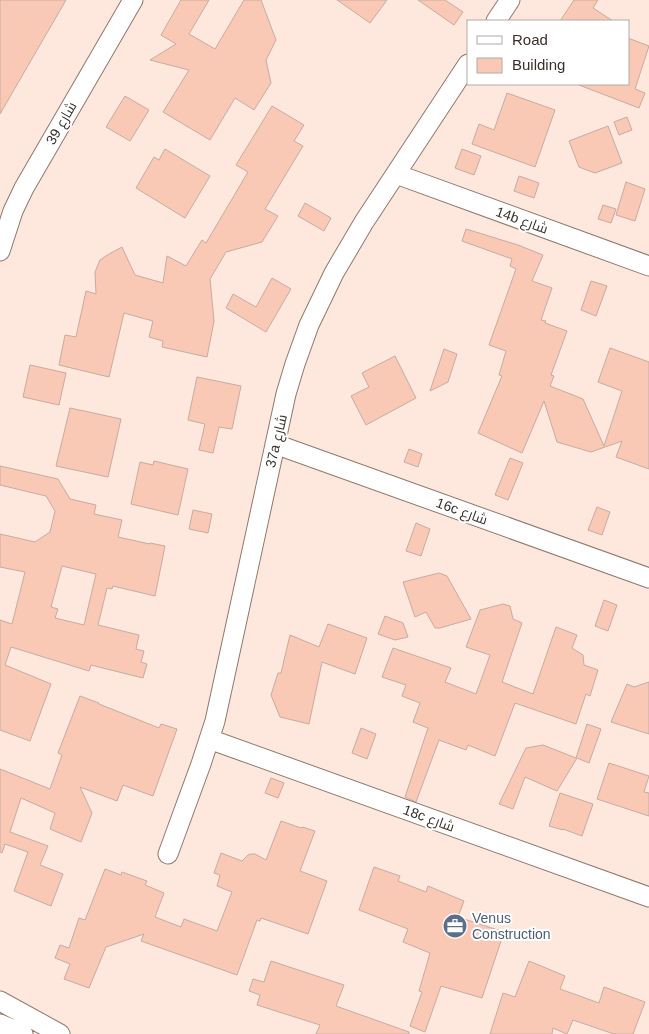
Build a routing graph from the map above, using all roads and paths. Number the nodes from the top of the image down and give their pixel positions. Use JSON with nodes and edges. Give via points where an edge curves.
{"nodes":[{"id":1,"x":132,"y":0,"type":"edge"},
{"id":2,"x":510,"y":0,"type":"edge"},
{"id":3,"x":497,"y":20,"type":"edge"},
{"id":4,"x":467,"y":66,"type":"edge"},
{"id":5,"x":396,"y":174,"type":"junction"},
{"id":6,"x":7,"y":208,"type":"edge"},
{"id":7,"x":0,"y":251,"type":"edge"},
{"id":8,"x":649,"y":266,"type":"edge"},
{"id":9,"x":275,"y":444,"type":"junction"},
{"id":10,"x":649,"y":578,"type":"edge"},
{"id":11,"x":209,"y":739,"type":"junction"},
{"id":12,"x":168,"y":854,"type":"dead end"},
{"id":13,"x":649,"y":897,"type":"edge"},
{"id":14,"x":0,"y":1000,"type":"edge"},
{"id":15,"x":0,"y":1024,"type":"edge"},
{"id":16,"x":24,"y":1034,"type":"edge"},
{"id":17,"x":60,"y":1034,"type":"edge"}],
"edges":[{"from":1,"to":6,"type":"street","name":"شارع 39","via":[[34,168]]},
{"from":2,"to":3,"type":"street"},
{"from":4,"to":5,"type":"street","name":"37a شارع"},
{"from":5,"to":8,"type":"street","name":"14b شارع"},
{"from":5,"to":9,"type":"street","name":"37a شارع","via":[[339,264],[309,325],[286,394]]},
{"from":6,"to":7,"type":"street","name":"شارع 39"},
{"from":9,"to":10,"type":"street","name":"16c شارع"},
{"from":9,"to":11,"type":"street","name":"37a شارع"},
{"from":11,"to":12,"type":"street","name":"37a شارع"},
{"from":11,"to":13,"type":"street","name":"18c شارع"},
{"from":14,"to":17,"type":"street"},
{"from":15,"to":16,"type":"street"}]}
